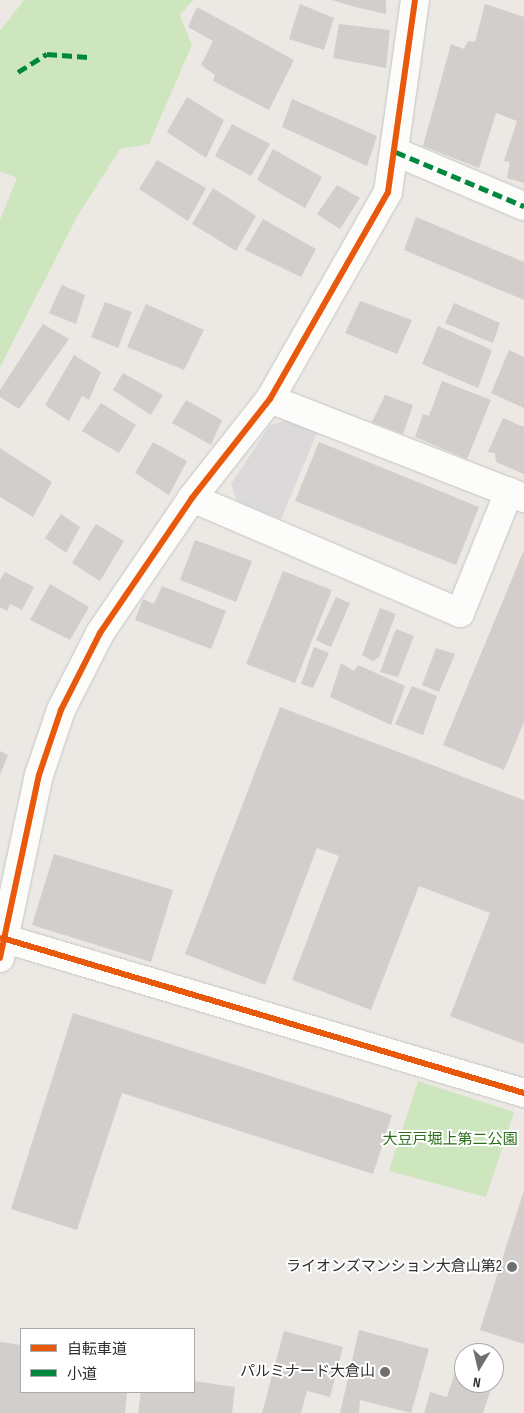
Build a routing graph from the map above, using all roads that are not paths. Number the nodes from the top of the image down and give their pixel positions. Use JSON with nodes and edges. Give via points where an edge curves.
{"nodes":[{"id":1,"x":415,"y":0,"type":"edge"},
{"id":2,"x":396,"y":152,"type":"junction"},
{"id":3,"x":524,"y":206,"type":"edge"},
{"id":4,"x":270,"y":399,"type":"junction"},
{"id":5,"x":517,"y":495,"type":"edge"},
{"id":6,"x":192,"y":498,"type":"junction"},
{"id":7,"x":1,"y":948,"type":"edge"},
{"id":8,"x":524,"y":1093,"type":"edge"}],
"edges":[{"from":1,"to":2,"type":"street"},
{"from":2,"to":3,"type":"street"},
{"from":2,"to":4,"type":"street","via":[[388,192]]},
{"from":4,"to":5,"type":"street"},
{"from":4,"to":6,"type":"street"},
{"from":5,"to":6,"type":"street","via":[[460,613]]},
{"from":6,"to":7,"type":"street","via":[[100,633],[61,710],[26,824]]},
{"from":7,"to":8,"type":"street"}]}
